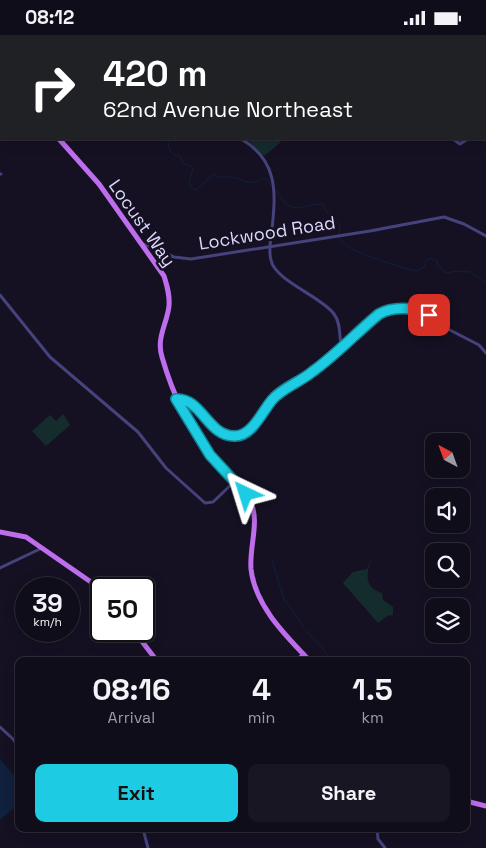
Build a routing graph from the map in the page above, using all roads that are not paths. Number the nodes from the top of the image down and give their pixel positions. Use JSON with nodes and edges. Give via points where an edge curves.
{"nodes":[{"id":1,"x":61,"y":140,"type":"edge"},
{"id":2,"x":242,"y":140,"type":"edge"},
{"id":3,"x":454,"y":140,"type":"edge"},
{"id":4,"x":466,"y":140,"type":"edge"},
{"id":5,"x":486,"y":235,"type":"edge"},
{"id":6,"x":141,"y":243,"type":"junction"},
{"id":7,"x":270,"y":247,"type":"junction"},
{"id":8,"x":0,"y":295,"type":"edge"},
{"id":9,"x":342,"y":347,"type":"junction"},
{"id":10,"x":486,"y":353,"type":"edge"},
{"id":11,"x":175,"y":396,"type":"junction"},
{"id":12,"x":235,"y":481,"type":"junction"},
{"id":13,"x":3,"y":533,"type":"edge"},
{"id":14,"x":42,"y":548,"type":"junction"},
{"id":15,"x":0,"y":567,"type":"edge"},
{"id":16,"x":90,"y":581,"type":"edge"},
{"id":17,"x":142,"y":642,"type":"edge"},
{"id":18,"x":304,"y":655,"type":"joint"},
{"id":19,"x":154,"y":657,"type":"edge"},
{"id":20,"x":301,"y":657,"type":"edge"},
{"id":21,"x":0,"y":727,"type":"edge"},
{"id":22,"x":15,"y":741,"type":"edge"},
{"id":23,"x":470,"y":802,"type":"edge"},
{"id":24,"x":486,"y":806,"type":"edge"},
{"id":25,"x":144,"y":832,"type":"edge"},
{"id":26,"x":377,"y":832,"type":"edge"},
{"id":27,"x":148,"y":848,"type":"edge"},
{"id":28,"x":385,"y":848,"type":"edge"}],
"edges":[{"from":1,"to":6,"type":"main road","name":"Locust Way"},
{"from":2,"to":7,"type":"street","via":[[264,159],[274,184]]},
{"from":3,"to":4,"type":"street","via":[[460,144]]},
{"from":5,"to":7,"type":"street","name":"Lockwood Road","via":[[450,218],[439,218]]},
{"from":6,"to":7,"type":"street","name":"Lockwood Road","via":[[185,259]]},
{"from":6,"to":11,"type":"main road","name":"Locust Way","via":[[168,287],[169,307],[160,346]]},
{"from":7,"to":9,"type":"street","via":[[272,265],[280,274],[335,316]]},
{"from":8,"to":12,"type":"street","via":[[50,357],[144,437],[166,468],[206,503],[211,504]]},
{"from":9,"to":10,"type":"street","via":[[384,311],[418,310],[479,345]]},
{"from":9,"to":11,"type":"street","via":[[313,372],[273,399],[244,434],[224,434],[190,402]]},
{"from":11,"to":12,"type":"main road","name":"Locust Way","via":[[210,455]]},
{"from":12,"to":18,"type":"main road","name":"Locust Way","via":[[248,497],[254,513],[251,569],[259,595]]},
{"from":13,"to":14,"type":"main road","via":[[24,536]]},
{"from":14,"to":15,"type":"street"},
{"from":14,"to":16,"type":"main road"},
{"from":17,"to":19,"type":"main road"},
{"from":18,"to":20,"type":"main road"},
{"from":21,"to":22,"type":"street"},
{"from":23,"to":24,"type":"main road"},
{"from":25,"to":27,"type":"street"},
{"from":26,"to":28,"type":"street"}]}
